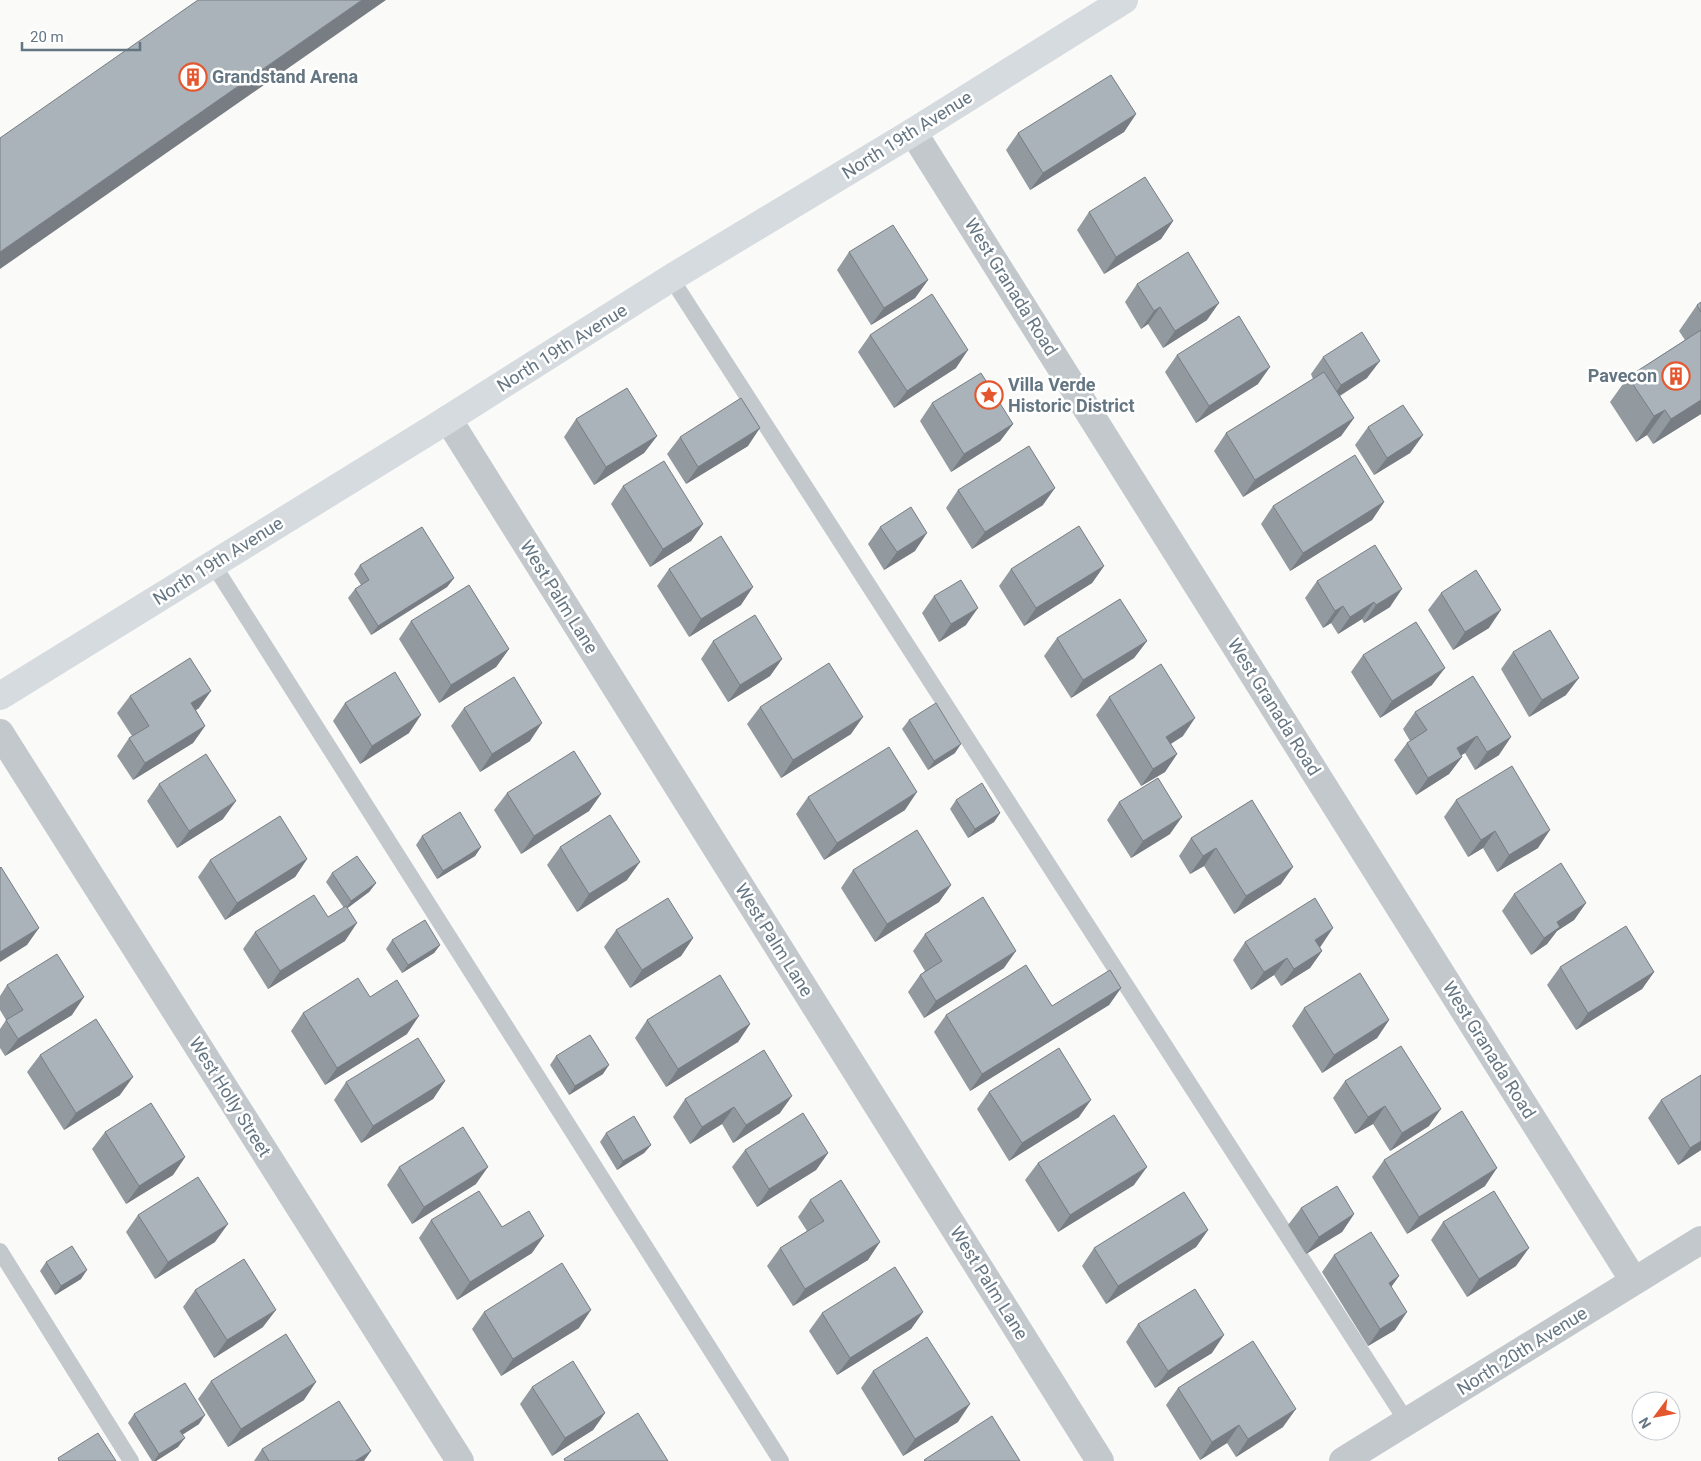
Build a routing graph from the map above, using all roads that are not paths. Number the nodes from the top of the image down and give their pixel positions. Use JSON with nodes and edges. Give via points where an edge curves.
{"nodes":[{"id":1,"x":1124,"y":0,"type":"edge"},
{"id":2,"x":913,"y":132,"type":"junction"},
{"id":3,"x":672,"y":278,"type":"junction"},
{"id":4,"x":448,"y":419,"type":"junction"},
{"id":5,"x":213,"y":564,"type":"junction"},
{"id":6,"x":0,"y":696,"type":"edge"},
{"id":7,"x":0,"y":733,"type":"edge"},
{"id":8,"x":1701,"y":1240,"type":"edge"},
{"id":9,"x":0,"y":1251,"type":"edge"},
{"id":10,"x":1634,"y":1281,"type":"junction"},
{"id":11,"x":1407,"y":1422,"type":"junction"},
{"id":12,"x":131,"y":1461,"type":"edge"},
{"id":13,"x":460,"y":1461,"type":"edge"},
{"id":14,"x":781,"y":1461,"type":"edge"},
{"id":15,"x":1100,"y":1461,"type":"edge"},
{"id":16,"x":1343,"y":1461,"type":"edge"}],
"edges":[{"from":1,"to":2,"type":"main road","name":"North 19th Avenue"},
{"from":2,"to":3,"type":"main road","name":"North 19th Avenue"},
{"from":2,"to":10,"type":"street","name":"West Granada Road"},
{"from":3,"to":4,"type":"main road","name":"North 19th Avenue"},
{"from":3,"to":11,"type":"lane"},
{"from":4,"to":5,"type":"main road","name":"North 19th Avenue"},
{"from":4,"to":15,"type":"street","name":"West Palm Lane"},
{"from":5,"to":6,"type":"main road","name":"North 19th Avenue"},
{"from":5,"to":14,"type":"lane"},
{"from":7,"to":13,"type":"street","name":"West Holly Street"},
{"from":8,"to":10,"type":"street","name":"North 20th Avenue"},
{"from":9,"to":12,"type":"lane"},
{"from":10,"to":11,"type":"street","name":"North 20th Avenue"},
{"from":11,"to":16,"type":"street","name":"North 20th Avenue"}]}
